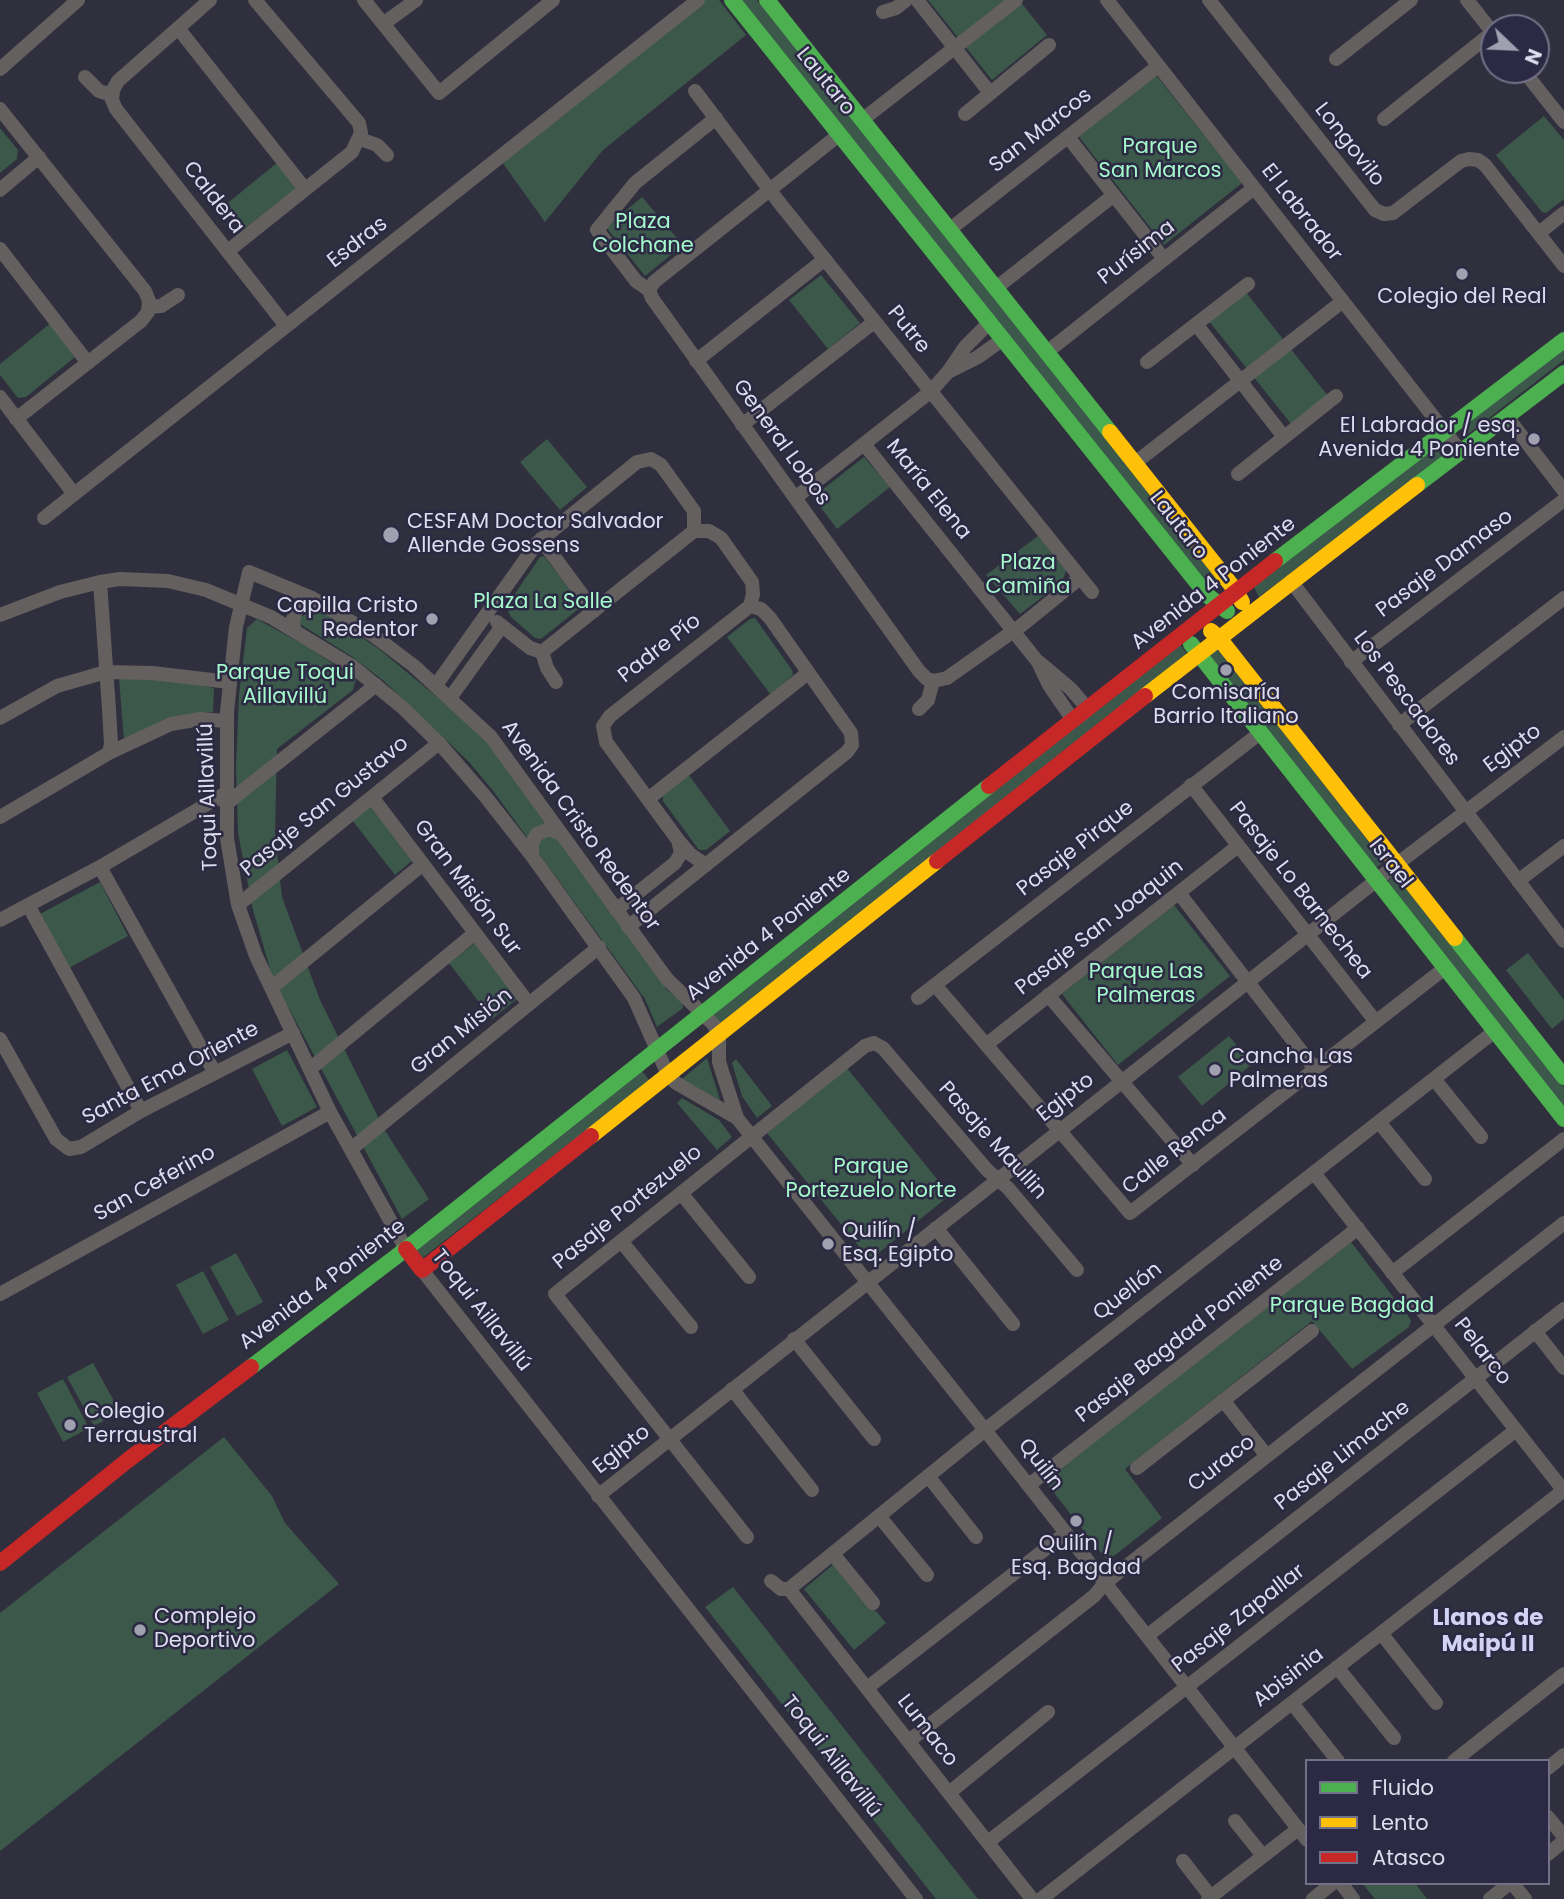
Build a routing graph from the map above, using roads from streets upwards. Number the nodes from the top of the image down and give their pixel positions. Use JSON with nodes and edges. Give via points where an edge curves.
{"nodes":[{"id":1,"x":78,"y":0,"type":"edge"},
{"id":2,"x":210,"y":0,"type":"edge"},
{"id":3,"x":254,"y":0,"type":"edge"},
{"id":4,"x":364,"y":0,"type":"edge"},
{"id":5,"x":416,"y":0,"type":"edge"},
{"id":6,"x":553,"y":0,"type":"edge"},
{"id":7,"x":698,"y":0,"type":"edge"},
{"id":8,"x":732,"y":0,"type":"edge"},
{"id":9,"x":906,"y":0,"type":"edge"},
{"id":10,"x":917,"y":0,"type":"edge"},
{"id":11,"x":1016,"y":0,"type":"edge"},
{"id":12,"x":1107,"y":0,"type":"edge"},
{"id":13,"x":1209,"y":0,"type":"edge"},
{"id":14,"x":1411,"y":0,"type":"edge"},
{"id":15,"x":1467,"y":0,"type":"edge"},
{"id":16,"x":777,"y":3,"type":"edge"},
{"id":17,"x":883,"y":12,"type":"dead end"},
{"id":18,"x":1480,"y":16,"type":"edge"},
{"id":19,"x":383,"y":24,"type":"junction"},
{"id":20,"x":178,"y":28,"type":"junction"},
{"id":21,"x":1480,"y":43,"type":"edge"},
{"id":22,"x":1049,"y":46,"type":"dead end"},
{"id":23,"x":954,"y":48,"type":"junction"},
{"id":24,"x":1336,"y":59,"type":"dead end"},
{"id":25,"x":1158,"y":66,"type":"junction"},
{"id":26,"x":0,"y":69,"type":"edge"},
{"id":27,"x":827,"y":75,"type":"junction"},
{"id":28,"x":85,"y":77,"type":"dead end"},
{"id":29,"x":1534,"y":84,"type":"edge"},
{"id":30,"x":695,"y":91,"type":"dead end"},
{"id":31,"x":806,"y":91,"type":"junction"},
{"id":32,"x":990,"y":93,"type":"junction"},
{"id":33,"x":112,"y":95,"type":"junction"},
{"id":34,"x":0,"y":109,"type":"edge"},
{"id":35,"x":965,"y":114,"type":"dead end"},
{"id":36,"x":716,"y":118,"type":"junction"},
{"id":37,"x":1384,"y":119,"type":"dead end"},
{"id":38,"x":862,"y":120,"type":"junction"},
{"id":39,"x":1564,"y":122,"type":"edge"},
{"id":40,"x":840,"y":134,"type":"junction"},
{"id":41,"x":1068,"y":136,"type":"junction"},
{"id":42,"x":360,"y":139,"type":"junction"},
{"id":43,"x":387,"y":155,"type":"dead end"},
{"id":44,"x":39,"y":157,"type":"junction"},
{"id":45,"x":1254,"y":188,"type":"junction"},
{"id":46,"x":0,"y":190,"type":"edge"},
{"id":47,"x":305,"y":190,"type":"junction"},
{"id":48,"x":769,"y":190,"type":"junction"},
{"id":49,"x":1114,"y":195,"type":"junction"},
{"id":50,"x":1564,"y":213,"type":"edge"},
{"id":51,"x":949,"y":230,"type":"junction"},
{"id":52,"x":1539,"y":233,"type":"junction"},
{"id":53,"x":0,"y":249,"type":"edge"},
{"id":54,"x":228,"y":251,"type":"junction"},
{"id":55,"x":825,"y":259,"type":"junction"},
{"id":56,"x":1164,"y":259,"type":"junction"},
{"id":57,"x":1564,"y":265,"type":"edge"},
{"id":58,"x":1248,"y":284,"type":"dead end"},
{"id":59,"x":996,"y":288,"type":"junction"},
{"id":60,"x":649,"y":290,"type":"junction"},
{"id":61,"x":178,"y":295,"type":"dead end"},
{"id":62,"x":1343,"y":301,"type":"junction"},
{"id":63,"x":149,"y":307,"type":"junction"},
{"id":64,"x":874,"y":321,"type":"junction"},
{"id":65,"x":990,"y":322,"type":"junction"},
{"id":66,"x":1196,"y":324,"type":"junction"},
{"id":67,"x":286,"y":326,"type":"junction"},
{"id":68,"x":1003,"y":339,"type":"junction"},
{"id":69,"x":1564,"y":340,"type":"edge"},
{"id":70,"x":1047,"y":352,"type":"junction"},
{"id":71,"x":696,"y":361,"type":"junction"},
{"id":72,"x":1147,"y":362,"type":"dead end"},
{"id":73,"x":88,"y":363,"type":"junction"},
{"id":74,"x":948,"y":372,"type":"junction"},
{"id":75,"x":1564,"y":373,"type":"edge"},
{"id":76,"x":1241,"y":381,"type":"junction"},
{"id":77,"x":930,"y":392,"type":"junction"},
{"id":78,"x":1336,"y":396,"type":"dead end"},
{"id":79,"x":0,"y":397,"type":"edge"},
{"id":80,"x":1507,"y":417,"type":"junction"},
{"id":81,"x":16,"y":419,"type":"junction"},
{"id":82,"x":742,"y":425,"type":"junction"},
{"id":83,"x":1446,"y":432,"type":"junction"},
{"id":84,"x":1284,"y":438,"type":"junction"},
{"id":85,"x":1118,"y":441,"type":"junction"},
{"id":86,"x":864,"y":444,"type":"junction"},
{"id":87,"x":1461,"y":452,"type":"junction"},
{"id":88,"x":1097,"y":457,"type":"junction"},
{"id":89,"x":1135,"y":463,"type":"junction"},
{"id":90,"x":1238,"y":474,"type":"dead end"},
{"id":91,"x":1564,"y":491,"type":"edge"},
{"id":92,"x":74,"y":494,"type":"junction"},
{"id":93,"x":795,"y":498,"type":"junction"},
{"id":94,"x":1564,"y":500,"type":"edge"},
{"id":95,"x":44,"y":518,"type":"dead end"},
{"id":96,"x":694,"y":531,"type":"junction"},
{"id":97,"x":541,"y":539,"type":"junction"},
{"id":98,"x":249,"y":572,"type":"joint"},
{"id":99,"x":1080,"y":578,"type":"junction"},
{"id":100,"x":1291,"y":581,"type":"junction"},
{"id":101,"x":100,"y":582,"type":"junction"},
{"id":102,"x":1236,"y":591,"type":"junction"},
{"id":103,"x":1092,"y":592,"type":"dead end"},
{"id":104,"x":1564,"y":598,"type":"edge"},
{"id":105,"x":315,"y":600,"type":"junction"},
{"id":106,"x":242,"y":604,"type":"junction"},
{"id":107,"x":750,"y":606,"type":"junction"},
{"id":108,"x":1218,"y":606,"type":"junction"},
{"id":109,"x":594,"y":611,"type":"junction"},
{"id":110,"x":487,"y":613,"type":"junction"},
{"id":111,"x":0,"y":615,"type":"edge"},
{"id":112,"x":1244,"y":617,"type":"junction"},
{"id":113,"x":502,"y":626,"type":"junction"},
{"id":114,"x":294,"y":629,"type":"junction"},
{"id":115,"x":1013,"y":630,"type":"junction"},
{"id":116,"x":1189,"y":630,"type":"junction"},
{"id":117,"x":1219,"y":638,"type":"junction"},
{"id":118,"x":542,"y":652,"type":"junction"},
{"id":119,"x":1198,"y":655,"type":"junction"},
{"id":120,"x":1038,"y":662,"type":"junction"},
{"id":121,"x":1351,"y":662,"type":"junction"},
{"id":122,"x":106,"y":672,"type":"junction"},
{"id":123,"x":808,"y":673,"type":"junction"},
{"id":124,"x":933,"y":681,"type":"junction"},
{"id":125,"x":229,"y":682,"type":"junction"},
{"id":126,"x":556,"y":682,"type":"dead end"},
{"id":127,"x":376,"y":685,"type":"junction"},
{"id":128,"x":436,"y":685,"type":"junction"},
{"id":129,"x":450,"y":698,"type":"junction"},
{"id":130,"x":919,"y":709,"type":"dead end"},
{"id":131,"x":1087,"y":709,"type":"junction"},
{"id":132,"x":0,"y":718,"type":"edge"},
{"id":133,"x":1073,"y":720,"type":"junction"},
{"id":134,"x":226,"y":721,"type":"junction"},
{"id":135,"x":1399,"y":725,"type":"junction"},
{"id":136,"x":1259,"y":733,"type":"junction"},
{"id":137,"x":1564,"y":737,"type":"edge"},
{"id":138,"x":439,"y":743,"type":"junction"},
{"id":139,"x":109,"y":753,"type":"junction"},
{"id":140,"x":1191,"y":785,"type":"junction"},
{"id":141,"x":372,"y":797,"type":"junction"},
{"id":142,"x":226,"y":799,"type":"junction"},
{"id":143,"x":648,"y":799,"type":"junction"},
{"id":144,"x":1465,"y":812,"type":"junction"},
{"id":145,"x":0,"y":817,"type":"edge"},
{"id":146,"x":561,"y":834,"type":"junction"},
{"id":147,"x":678,"y":840,"type":"junction"},
{"id":148,"x":1238,"y":846,"type":"junction"},
{"id":149,"x":1564,"y":846,"type":"edge"},
{"id":150,"x":533,"y":856,"type":"junction"},
{"id":151,"x":423,"y":864,"type":"junction"},
{"id":152,"x":1396,"y":864,"type":"junction"},
{"id":153,"x":706,"y":865,"type":"junction"},
{"id":154,"x":100,"y":867,"type":"junction"},
{"id":155,"x":1376,"y":881,"type":"junction"},
{"id":156,"x":1518,"y":881,"type":"junction"},
{"id":157,"x":1179,"y":892,"type":"junction"},
{"id":158,"x":27,"y":905,"type":"junction"},
{"id":159,"x":238,"y":905,"type":"junction"},
{"id":160,"x":616,"y":911,"type":"junction"},
{"id":161,"x":0,"y":920,"type":"edge"},
{"id":162,"x":628,"y":927,"type":"junction"},
{"id":163,"x":475,"y":933,"type":"junction"},
{"id":164,"x":1307,"y":935,"type":"junction"},
{"id":165,"x":1564,"y":941,"type":"edge"},
{"id":166,"x":599,"y":947,"type":"junction"},
{"id":167,"x":1445,"y":968,"type":"junction"},
{"id":168,"x":1248,"y":982,"type":"junction"},
{"id":169,"x":935,"y":985,"type":"junction"},
{"id":170,"x":271,"y":988,"type":"junction"},
{"id":171,"x":1048,"y":995,"type":"junction"},
{"id":172,"x":918,"y":998,"type":"dead end"},
{"id":173,"x":529,"y":1004,"type":"junction"},
{"id":174,"x":704,"y":1013,"type":"junction"},
{"id":175,"x":1376,"y":1022,"type":"junction"},
{"id":176,"x":1495,"y":1031,"type":"junction"},
{"id":177,"x":292,"y":1032,"type":"junction"},
{"id":178,"x":719,"y":1035,"type":"junction"},
{"id":179,"x":0,"y":1039,"type":"edge"},
{"id":180,"x":874,"y":1043,"type":"joint"},
{"id":181,"x":987,"y":1044,"type":"junction"},
{"id":182,"x":656,"y":1050,"type":"junction"},
{"id":183,"x":310,"y":1069,"type":"junction"},
{"id":184,"x":1315,"y":1069,"type":"junction"},
{"id":185,"x":215,"y":1073,"type":"junction"},
{"id":186,"x":668,"y":1075,"type":"junction"},
{"id":187,"x":1564,"y":1077,"type":"edge"},
{"id":188,"x":1434,"y":1079,"type":"junction"},
{"id":189,"x":1122,"y":1081,"type":"junction"},
{"id":190,"x":141,"y":1111,"type":"junction"},
{"id":191,"x":330,"y":1112,"type":"junction"},
{"id":192,"x":737,"y":1118,"type":"junction"},
{"id":193,"x":1564,"y":1119,"type":"edge"},
{"id":194,"x":1379,"y":1122,"type":"junction"},
{"id":195,"x":1060,"y":1130,"type":"junction"},
{"id":196,"x":751,"y":1136,"type":"junction"},
{"id":197,"x":1481,"y":1136,"type":"dead end"},
{"id":198,"x":1564,"y":1139,"type":"edge"},
{"id":199,"x":351,"y":1149,"type":"junction"},
{"id":200,"x":1193,"y":1165,"type":"junction"},
{"id":201,"x":1314,"y":1173,"type":"junction"},
{"id":202,"x":997,"y":1179,"type":"junction"},
{"id":203,"x":1425,"y":1179,"type":"dead end"},
{"id":204,"x":681,"y":1193,"type":"junction"},
{"id":205,"x":1564,"y":1223,"type":"edge"},
{"id":206,"x":936,"y":1228,"type":"junction"},
{"id":207,"x":1358,"y":1228,"type":"junction"},
{"id":208,"x":621,"y":1241,"type":"junction"},
{"id":209,"x":406,"y":1249,"type":"junction"},
{"id":210,"x":422,"y":1270,"type":"junction"},
{"id":211,"x":1077,"y":1270,"type":"dead end"},
{"id":212,"x":1392,"y":1273,"type":"junction"},
{"id":213,"x":749,"y":1277,"type":"dead end"},
{"id":214,"x":867,"y":1282,"type":"junction"},
{"id":215,"x":0,"y":1294,"type":"edge"},
{"id":216,"x":1564,"y":1309,"type":"edge"},
{"id":217,"x":1013,"y":1324,"type":"dead end"},
{"id":218,"x":1434,"y":1325,"type":"junction"},
{"id":219,"x":691,"y":1326,"type":"dead end"},
{"id":220,"x":1312,"y":1331,"type":"dead end"},
{"id":221,"x":1535,"y":1331,"type":"junction"},
{"id":222,"x":794,"y":1339,"type":"junction"},
{"id":223,"x":1564,"y":1368,"type":"edge"},
{"id":224,"x":1476,"y":1379,"type":"junction"},
{"id":225,"x":732,"y":1389,"type":"junction"},
{"id":226,"x":1223,"y":1401,"type":"junction"},
{"id":227,"x":985,"y":1430,"type":"junction"},
{"id":228,"x":1516,"y":1430,"type":"junction"},
{"id":229,"x":669,"y":1439,"type":"junction"},
{"id":230,"x":874,"y":1439,"type":"dead end"},
{"id":231,"x":1267,"y":1456,"type":"junction"},
{"id":232,"x":1136,"y":1468,"type":"dead end"},
{"id":233,"x":928,"y":1476,"type":"junction"},
{"id":234,"x":1029,"y":1485,"type":"junction"},
{"id":235,"x":812,"y":1490,"type":"dead end"},
{"id":236,"x":1564,"y":1490,"type":"edge"},
{"id":237,"x":598,"y":1496,"type":"junction"},
{"id":238,"x":879,"y":1516,"type":"junction"},
{"id":239,"x":1066,"y":1533,"type":"junction"},
{"id":240,"x":747,"y":1537,"type":"dead end"},
{"id":241,"x":976,"y":1537,"type":"dead end"},
{"id":242,"x":832,"y":1553,"type":"junction"},
{"id":243,"x":0,"y":1563,"type":"edge"},
{"id":244,"x":927,"y":1576,"type":"dead end"},
{"id":245,"x":771,"y":1581,"type":"dead end"},
{"id":246,"x":1105,"y":1583,"type":"junction"},
{"id":247,"x":789,"y":1589,"type":"junction"},
{"id":248,"x":873,"y":1603,"type":"dead end"},
{"id":249,"x":1381,"y":1633,"type":"junction"},
{"id":250,"x":1147,"y":1636,"type":"junction"},
{"id":251,"x":1337,"y":1667,"type":"junction"},
{"id":252,"x":1564,"y":1674,"type":"edge"},
{"id":253,"x":1186,"y":1686,"type":"junction"},
{"id":254,"x":867,"y":1689,"type":"junction"},
{"id":255,"x":1292,"y":1703,"type":"junction"},
{"id":256,"x":1436,"y":1703,"type":"dead end"},
{"id":257,"x":1048,"y":1713,"type":"dead end"},
{"id":258,"x":1394,"y":1738,"type":"dead end"},
{"id":259,"x":909,"y":1741,"type":"junction"},
{"id":260,"x":1234,"y":1747,"type":"junction"},
{"id":261,"x":1564,"y":1755,"type":"edge"},
{"id":262,"x":1336,"y":1759,"type":"edge"},
{"id":263,"x":1457,"y":1759,"type":"edge"},
{"id":264,"x":1550,"y":1766,"type":"edge"},
{"id":265,"x":949,"y":1793,"type":"junction"},
{"id":266,"x":1235,"y":1821,"type":"dead end"},
{"id":267,"x":1550,"y":1822,"type":"edge"},
{"id":268,"x":1302,"y":1834,"type":"edge"},
{"id":269,"x":988,"y":1842,"type":"junction"},
{"id":270,"x":1560,"y":1845,"type":"edge"},
{"id":271,"x":1263,"y":1856,"type":"junction"},
{"id":272,"x":1183,"y":1861,"type":"dead end"},
{"id":273,"x":1330,"y":1885,"type":"edge"},
{"id":274,"x":1508,"y":1885,"type":"edge"},
{"id":275,"x":1513,"y":1885,"type":"edge"},
{"id":276,"x":1210,"y":1898,"type":"edge"},
{"id":277,"x":916,"y":1899,"type":"edge"},
{"id":278,"x":1032,"y":1899,"type":"edge"},
{"id":279,"x":1041,"y":1899,"type":"edge"},
{"id":280,"x":1313,"y":1899,"type":"edge"},
{"id":281,"x":1490,"y":1899,"type":"edge"},
{"id":282,"x":1525,"y":1899,"type":"edge"}],
"edges":[{"from":1,"to":26,"type":"street"},
{"from":2,"to":20,"type":"street"},
{"from":3,"to":42,"type":"street","via":[[359,123]]},
{"from":4,"to":19,"type":"street"},
{"from":5,"to":19,"type":"street"},
{"from":6,"to":19,"type":"street","via":[[439,93]]},
{"from":7,"to":67,"type":"street","name":"Esdras"},
{"from":8,"to":31,"type":"street","name":"Lautaro"},
{"from":9,"to":17,"type":"street"},
{"from":10,"to":23,"type":"street"},
{"from":11,"to":23,"type":"street"},
{"from":12,"to":25,"type":"street","name":"El Labrador"},
{"from":13,"to":52,"type":"street","name":"Longovilo","via":[[1375,210],[1384,214],[1398,211],[1461,161],[1474,159],[1485,165]]},
{"from":14,"to":24,"type":"street"},
{"from":15,"to":18,"type":"street"},
{"from":16,"to":27,"type":"street","name":"Lautaro"},
{"from":20,"to":33,"type":"street","via":[[118,81]]},
{"from":20,"to":47,"type":"street"},
{"from":21,"to":37,"type":"street"},
{"from":22,"to":32,"type":"street"},
{"from":23,"to":32,"type":"street"},
{"from":23,"to":38,"type":"street"},
{"from":25,"to":41,"type":"street","name":"San Marcos"},
{"from":25,"to":45,"type":"street","name":"El Labrador"},
{"from":27,"to":31,"type":"street"},
{"from":27,"to":38,"type":"street","name":"Lautaro"},
{"from":28,"to":33,"type":"street","name":"Caldera","via":[[99,91]]},
{"from":29,"to":39,"type":"street"},
{"from":30,"to":36,"type":"street","name":"Putre"},
{"from":31,"to":40,"type":"street","name":"Lautaro"},
{"from":32,"to":35,"type":"street"},
{"from":33,"to":54,"type":"street","name":"Caldera","via":[[116,109]]},
{"from":34,"to":44,"type":"street"},
{"from":36,"to":48,"type":"street","name":"Putre"},
{"from":36,"to":60,"type":"street","name":"General Lobos","via":[[635,183],[597,230],[636,281]]},
{"from":38,"to":51,"type":"street","name":"Lautaro"},
{"from":40,"to":48,"type":"street"},
{"from":40,"to":65,"type":"street","name":"Lautaro"},
{"from":41,"to":49,"type":"street"},
{"from":41,"to":51,"type":"street","name":"San Marcos"},
{"from":42,"to":43,"type":"street","via":[[377,145]]},
{"from":42,"to":47,"type":"street","via":[[352,152]]},
{"from":44,"to":46,"type":"street"},
{"from":44,"to":63,"type":"street","via":[[145,291]]},
{"from":45,"to":56,"type":"street","name":"Purísima"},
{"from":45,"to":62,"type":"street","name":"El Labrador"},
{"from":47,"to":54,"type":"street"},
{"from":48,"to":55,"type":"street","name":"Putre"},
{"from":48,"to":60,"type":"street"},
{"from":49,"to":56,"type":"street"},
{"from":49,"to":59,"type":"street"},
{"from":50,"to":52,"type":"street"},
{"from":51,"to":59,"type":"street","name":"Lautaro"},
{"from":52,"to":57,"type":"street","name":"Longovilo"},
{"from":53,"to":73,"type":"street"},
{"from":54,"to":67,"type":"street","name":"Caldera"},
{"from":55,"to":64,"type":"street","name":"Putre"},
{"from":55,"to":71,"type":"street"},
{"from":56,"to":70,"type":"street","name":"Purísima"},
{"from":58,"to":66,"type":"street"},
{"from":59,"to":70,"type":"street","name":"Lautaro"},
{"from":60,"to":71,"type":"street","name":"General Lobos"},
{"from":61,"to":63,"type":"street","via":[[161,306]]},
{"from":62,"to":76,"type":"street"},
{"from":62,"to":83,"type":"street","name":"El Labrador"},
{"from":63,"to":73,"type":"street","via":[[145,317]]},
{"from":64,"to":77,"type":"street","name":"Putre"},
{"from":64,"to":82,"type":"street"},
{"from":65,"to":68,"type":"street","name":"Lautaro"},
{"from":65,"to":74,"type":"street"},
{"from":66,"to":72,"type":"street"},
{"from":66,"to":76,"type":"street"},
{"from":67,"to":92,"type":"street","name":"Esdras"},
{"from":68,"to":74,"type":"street"},
{"from":68,"to":88,"type":"street","name":"Lautaro"},
{"from":69,"to":83,"type":"street","name":"Avenida 4 Poniente"},
{"from":70,"to":85,"type":"street","name":"Lautaro"},
{"from":71,"to":82,"type":"street","name":"General Lobos"},
{"from":73,"to":81,"type":"street"},
{"from":74,"to":77,"type":"street"},
{"from":75,"to":80,"type":"street"},
{"from":76,"to":84,"type":"street"},
{"from":76,"to":89,"type":"street"},
{"from":77,"to":86,"type":"street"},
{"from":77,"to":99,"type":"street","name":"Putre"},
{"from":78,"to":84,"type":"street"},
{"from":79,"to":81,"type":"street"},
{"from":80,"to":87,"type":"street"},
{"from":80,"to":91,"type":"street"},
{"from":81,"to":92,"type":"street"},
{"from":82,"to":93,"type":"street","name":"General Lobos"},
{"from":83,"to":87,"type":"street","name":"El Labrador"},
{"from":83,"to":102,"type":"street","name":"Avenida 4 Poniente"},
{"from":84,"to":90,"type":"street"},
{"from":85,"to":88,"type":"street"},
{"from":85,"to":89,"type":"street","name":"Lautaro"},
{"from":86,"to":93,"type":"street"},
{"from":86,"to":115,"type":"street","name":"María Elena"},
{"from":87,"to":100,"type":"street"},
{"from":88,"to":108,"type":"street","name":"Lautaro"},
{"from":89,"to":102,"type":"street","name":"Lautaro"},
{"from":92,"to":95,"type":"street","name":"Esdras"},
{"from":93,"to":124,"type":"street","name":"General Lobos","via":[[919,671]]},
{"from":94,"to":121,"type":"street","name":"Pasaje Damaso"},
{"from":96,"to":97,"type":"street","via":[[694,511],[661,465],[650,459],[637,462]]},
{"from":96,"to":107,"type":"street","via":[[709,531],[721,538],[751,582]]},
{"from":96,"to":109,"type":"street"},
{"from":97,"to":109,"type":"street"},
{"from":97,"to":110,"type":"street"},
{"from":98,"to":105,"type":"street","name":"Avenida Cristo Redentor"},
{"from":98,"to":106,"type":"street","name":"Toqui Aillavillú"},
{"from":99,"to":103,"type":"street","name":"Putre"},
{"from":99,"to":115,"type":"street"},
{"from":100,"to":112,"type":"street"},
{"from":100,"to":121,"type":"street","name":"Los Pescadores"},
{"from":101,"to":106,"type":"street","via":[[168,581]]},
{"from":101,"to":111,"type":"street"},
{"from":101,"to":122,"type":"street"},
{"from":102,"to":108,"type":"street","name":"Avenida 4 Poniente"},
{"from":102,"to":112,"type":"street","name":"Lautaro"},
{"from":104,"to":135,"type":"street"},
{"from":105,"to":114,"type":"street","via":[[297,609]]},
{"from":105,"to":128,"type":"street","name":"Avenida Cristo Redentor","via":[[380,640]]},
{"from":106,"to":114,"type":"street"},
{"from":106,"to":125,"type":"street","name":"Toqui Aillavillú"},
{"from":107,"to":123,"type":"street","via":[[770,618]]},
{"from":107,"to":143,"type":"street","name":"Padre Pío","via":[[606,720],[606,741]]},
{"from":108,"to":112,"type":"street","name":"Lautaro"},
{"from":108,"to":116,"type":"street","name":"Avenida 4 Poniente"},
{"from":109,"to":118,"type":"street"},
{"from":110,"to":113,"type":"street"},
{"from":110,"to":128,"type":"street"},
{"from":112,"to":117,"type":"street"},
{"from":113,"to":118,"type":"street"},
{"from":113,"to":129,"type":"street"},
{"from":114,"to":127,"type":"street"},
{"from":115,"to":120,"type":"street","name":"María Elena"},
{"from":115,"to":124,"type":"street","via":[[947,678]]},
{"from":116,"to":117,"type":"street","via":[[1209,630]]},
{"from":116,"to":119,"type":"street","name":"Israel"},
{"from":116,"to":131,"type":"street","name":"Avenida 4 Poniente"},
{"from":117,"to":119,"type":"street"},
{"from":117,"to":152,"type":"street","name":"Israel"},
{"from":118,"to":126,"type":"street"},
{"from":119,"to":136,"type":"street","name":"Israel"},
{"from":119,"to":178,"type":"street"},
{"from":120,"to":131,"type":"street","name":"María Elena"},
{"from":120,"to":133,"type":"street","name":"María Elena"},
{"from":121,"to":135,"type":"street","name":"Los Pescadores"},
{"from":122,"to":125,"type":"street"},
{"from":122,"to":132,"type":"street","via":[[57,687]]},
{"from":122,"to":139,"type":"street"},
{"from":123,"to":143,"type":"street"},
{"from":123,"to":153,"type":"street","via":[[851,733],[852,745]]},
{"from":124,"to":130,"type":"street","via":[[928,700]]},
{"from":125,"to":134,"type":"street","name":"Toqui Aillavillú"},
{"from":127,"to":138,"type":"street"},
{"from":127,"to":142,"type":"street"},
{"from":128,"to":129,"type":"street","name":"Avenida Cristo Redentor"},
{"from":129,"to":146,"type":"street","name":"Avenida Cristo Redentor","via":[[491,737]]},
{"from":131,"to":133,"type":"street","name":"Avenida 4 Poniente"},
{"from":133,"to":174,"type":"street","name":"Avenida 4 Poniente"},
{"from":134,"to":139,"type":"street","via":[[171,724]]},
{"from":134,"to":142,"type":"street","name":"Toqui Aillavillú"},
{"from":135,"to":144,"type":"street","name":"Los Pescadores"},
{"from":136,"to":140,"type":"street","name":"Pasaje Pirque"},
{"from":136,"to":155,"type":"street","name":"Israel"},
{"from":137,"to":144,"type":"street","name":"Egipto"},
{"from":138,"to":141,"type":"street","name":"Pasaje San Gustavo"},
{"from":138,"to":150,"type":"street"},
{"from":139,"to":145,"type":"street"},
{"from":140,"to":148,"type":"street","name":"Pasaje Lo Barnechea"},
{"from":140,"to":169,"type":"street","name":"Pasaje Pirque"},
{"from":141,"to":151,"type":"street","name":"Gran Misión Sur"},
{"from":141,"to":159,"type":"street","name":"Pasaje San Gustavo"},
{"from":142,"to":154,"type":"street"},
{"from":142,"to":159,"type":"street","name":"Toqui Aillavillú","via":[[229,858]]},
{"from":143,"to":147,"type":"street","name":"Padre Pío"},
{"from":144,"to":152,"type":"street","name":"Egipto"},
{"from":144,"to":156,"type":"street","name":"Los Pescadores"},
{"from":146,"to":150,"type":"street","via":[[549,829],[537,834]]},
{"from":146,"to":160,"type":"street","name":"Avenida Cristo Redentor"},
{"from":147,"to":153,"type":"street","name":"Padre Pío"},
{"from":147,"to":160,"type":"street","via":[[681,853],[675,863]]},
{"from":148,"to":157,"type":"street","name":"Pasaje San Joaquin"},
{"from":148,"to":164,"type":"street","name":"Pasaje Lo Barnechea"},
{"from":149,"to":156,"type":"street"},
{"from":150,"to":166,"type":"street"},
{"from":151,"to":163,"type":"street","name":"Gran Misión Sur"},
{"from":151,"to":170,"type":"street"},
{"from":152,"to":155,"type":"street","name":"Egipto"},
{"from":152,"to":187,"type":"street","name":"Israel"},
{"from":153,"to":162,"type":"street"},
{"from":154,"to":158,"type":"street"},
{"from":154,"to":185,"type":"street"},
{"from":155,"to":164,"type":"street","name":"Egipto"},
{"from":155,"to":167,"type":"street","name":"Israel"},
{"from":156,"to":165,"type":"street","name":"Los Pescadores"},
{"from":157,"to":168,"type":"street"},
{"from":157,"to":171,"type":"street","name":"Pasaje San Joaquin"},
{"from":158,"to":161,"type":"street"},
{"from":158,"to":190,"type":"street"},
{"from":159,"to":170,"type":"street","name":"Toqui Aillavillú"},
{"from":160,"to":162,"type":"street","name":"Avenida Cristo Redentor"},
{"from":162,"to":174,"type":"street","name":"Avenida Cristo Redentor","via":[[667,979]]},
{"from":163,"to":173,"type":"street","name":"Gran Misión Sur"},
{"from":163,"to":183,"type":"street"},
{"from":164,"to":168,"type":"street","name":"Egipto"},
{"from":164,"to":175,"type":"street","name":"Pasaje Lo Barnechea"},
{"from":166,"to":173,"type":"street","name":"Gran Misión"},
{"from":166,"to":182,"type":"street","via":[[634,998]]},
{"from":167,"to":175,"type":"street","name":"Calle Renca"},
{"from":167,"to":176,"type":"street","name":"Israel"},
{"from":168,"to":184,"type":"street"},
{"from":168,"to":189,"type":"street","name":"Egipto"},
{"from":169,"to":172,"type":"street","name":"Pasaje Pirque"},
{"from":169,"to":181,"type":"street"},
{"from":170,"to":177,"type":"street","name":"Toqui Aillavillú"},
{"from":171,"to":181,"type":"street","name":"Pasaje San Joaquin"},
{"from":171,"to":189,"type":"street"},
{"from":173,"to":199,"type":"street","name":"Gran Misión"},
{"from":174,"to":178,"type":"street","name":"Avenida Cristo Redentor"},
{"from":174,"to":182,"type":"street","name":"Avenida 4 Poniente"},
{"from":175,"to":184,"type":"street","name":"Calle Renca"},
{"from":176,"to":188,"type":"street","name":"Quellón"},
{"from":176,"to":193,"type":"street","name":"Israel"},
{"from":177,"to":183,"type":"street","name":"Toqui Aillavillú"},
{"from":177,"to":185,"type":"street","name":"Santa Ema Oriente"},
{"from":178,"to":186,"type":"street"},
{"from":178,"to":192,"type":"street","name":"Quilín","via":[[719,1062]]},
{"from":179,"to":190,"type":"street","name":"Santa Ema Oriente","via":[[56,1139],[69,1149],[81,1147]]},
{"from":180,"to":196,"type":"street","name":"Pasaje Portezuelo"},
{"from":180,"to":202,"type":"street","name":"Pasaje Maullin"},
{"from":181,"to":195,"type":"street"},
{"from":182,"to":186,"type":"street"},
{"from":182,"to":209,"type":"street","name":"Avenida 4 Poniente"},
{"from":183,"to":191,"type":"street","name":"Toqui Aillavillú"},
{"from":184,"to":200,"type":"street","name":"Calle Renca"},
{"from":185,"to":190,"type":"street","name":"Santa Ema Oriente"},
{"from":186,"to":192,"type":"street","name":"Quilín"},
{"from":186,"to":210,"type":"street"},
{"from":188,"to":194,"type":"street","name":"Quellón"},
{"from":188,"to":197,"type":"street"},
{"from":189,"to":195,"type":"street","name":"Egipto"},
{"from":189,"to":200,"type":"street"},
{"from":191,"to":199,"type":"street","name":"Toqui Aillavillú"},
{"from":191,"to":215,"type":"street","name":"San Ceferino"},
{"from":192,"to":196,"type":"street","name":"Quilín"},
{"from":194,"to":201,"type":"street","name":"Quellón"},
{"from":194,"to":203,"type":"street"},
{"from":195,"to":200,"type":"street","name":"Calle Renca","via":[[1130,1213]]},
{"from":195,"to":202,"type":"street","name":"Egipto"},
{"from":196,"to":204,"type":"street","name":"Pasaje Portezuelo"},
{"from":196,"to":214,"type":"street","name":"Quilín"},
{"from":198,"to":212,"type":"street"},
{"from":199,"to":209,"type":"street","name":"Toqui Aillavillú"},
{"from":201,"to":207,"type":"street","name":"Pelarco"},
{"from":201,"to":227,"type":"street","name":"Quellón"},
{"from":202,"to":206,"type":"street","name":"Egipto"},
{"from":202,"to":211,"type":"street","name":"Pasaje Maullin"},
{"from":204,"to":208,"type":"street","name":"Pasaje Portezuelo"},
{"from":204,"to":213,"type":"street"},
{"from":205,"to":218,"type":"street","name":"Curaco"},
{"from":206,"to":214,"type":"street","name":"Egipto"},
{"from":206,"to":217,"type":"street"},
{"from":207,"to":212,"type":"street","name":"Pelarco"},
{"from":207,"to":234,"type":"street","name":"Pasaje Bagdad Poniente"},
{"from":208,"to":219,"type":"street"},
{"from":208,"to":229,"type":"street","name":"Pasaje Portezuelo","via":[[555,1294]]},
{"from":209,"to":210,"type":"street","name":"Toqui Aillavillú"},
{"from":209,"to":243,"type":"street","name":"Avenida 4 Poniente"},
{"from":210,"to":237,"type":"street","name":"Toqui Aillavillú"},
{"from":212,"to":218,"type":"street","name":"Pelarco"},
{"from":214,"to":222,"type":"street","name":"Egipto"},
{"from":214,"to":227,"type":"street","name":"Quilín"},
{"from":216,"to":221,"type":"street","name":"Pasaje Limache"},
{"from":218,"to":224,"type":"street","name":"Pelarco"},
{"from":218,"to":231,"type":"street","name":"Curaco"},
{"from":220,"to":226,"type":"street"},
{"from":221,"to":223,"type":"street"},
{"from":221,"to":224,"type":"street","name":"Pasaje Limache"},
{"from":222,"to":225,"type":"street","name":"Egipto"},
{"from":222,"to":230,"type":"street"},
{"from":224,"to":228,"type":"street","name":"Pelarco"},
{"from":224,"to":250,"type":"street","name":"Pasaje Limache"},
{"from":225,"to":229,"type":"street","name":"Egipto"},
{"from":225,"to":235,"type":"street"},
{"from":226,"to":231,"type":"street"},
{"from":226,"to":232,"type":"street"},
{"from":227,"to":233,"type":"street","name":"Quellón"},
{"from":227,"to":234,"type":"street","name":"Quilín"},
{"from":228,"to":236,"type":"street","name":"Pelarco"},
{"from":228,"to":253,"type":"street","name":"Pasaje Zapallar"},
{"from":229,"to":237,"type":"street","name":"Egipto"},
{"from":229,"to":240,"type":"street"},
{"from":231,"to":246,"type":"street","name":"Curaco"},
{"from":233,"to":238,"type":"street","name":"Quellón"},
{"from":233,"to":241,"type":"street"},
{"from":234,"to":239,"type":"street","name":"Quilín"},
{"from":236,"to":249,"type":"street","name":"Abisinia"},
{"from":237,"to":277,"type":"street","name":"Toqui Aillavillú"},
{"from":238,"to":242,"type":"street","name":"Quellón"},
{"from":238,"to":244,"type":"street"},
{"from":239,"to":246,"type":"street","name":"Quilín"},
{"from":239,"to":254,"type":"street"},
{"from":242,"to":247,"type":"street","name":"Quellón"},
{"from":242,"to":248,"type":"street"},
{"from":245,"to":247,"type":"street","via":[[778,1588]]},
{"from":246,"to":250,"type":"street","name":"Quilín"},
{"from":246,"to":259,"type":"street","name":"Curaco"},
{"from":247,"to":254,"type":"street","name":"Lumaco"},
{"from":249,"to":251,"type":"street","name":"Abisinia"},
{"from":249,"to":256,"type":"street"},
{"from":250,"to":253,"type":"street","name":"Quilín"},
{"from":251,"to":255,"type":"street","name":"Abisinia"},
{"from":251,"to":258,"type":"street"},
{"from":252,"to":263,"type":"street"},
{"from":253,"to":260,"type":"street","name":"Quilín"},
{"from":253,"to":269,"type":"street","name":"Pasaje Zapallar"},
{"from":254,"to":259,"type":"street","name":"Lumaco"},
{"from":255,"to":260,"type":"street","name":"Abisinia"},
{"from":255,"to":262,"type":"street"},
{"from":257,"to":265,"type":"street"},
{"from":259,"to":265,"type":"street","name":"Lumaco"},
{"from":260,"to":268,"type":"street","name":"Quilín"},
{"from":260,"to":279,"type":"street","name":"Abisinia"},
{"from":261,"to":264,"type":"street"},
{"from":265,"to":269,"type":"street","name":"Lumaco"},
{"from":266,"to":271,"type":"street"},
{"from":267,"to":270,"type":"street"},
{"from":268,"to":271,"type":"street"},
{"from":269,"to":278,"type":"street","name":"Lumaco"},
{"from":271,"to":276,"type":"street"},
{"from":272,"to":276,"type":"street"},
{"from":273,"to":280,"type":"street"},
{"from":274,"to":281,"type":"street"},
{"from":275,"to":282,"type":"street"}]}
